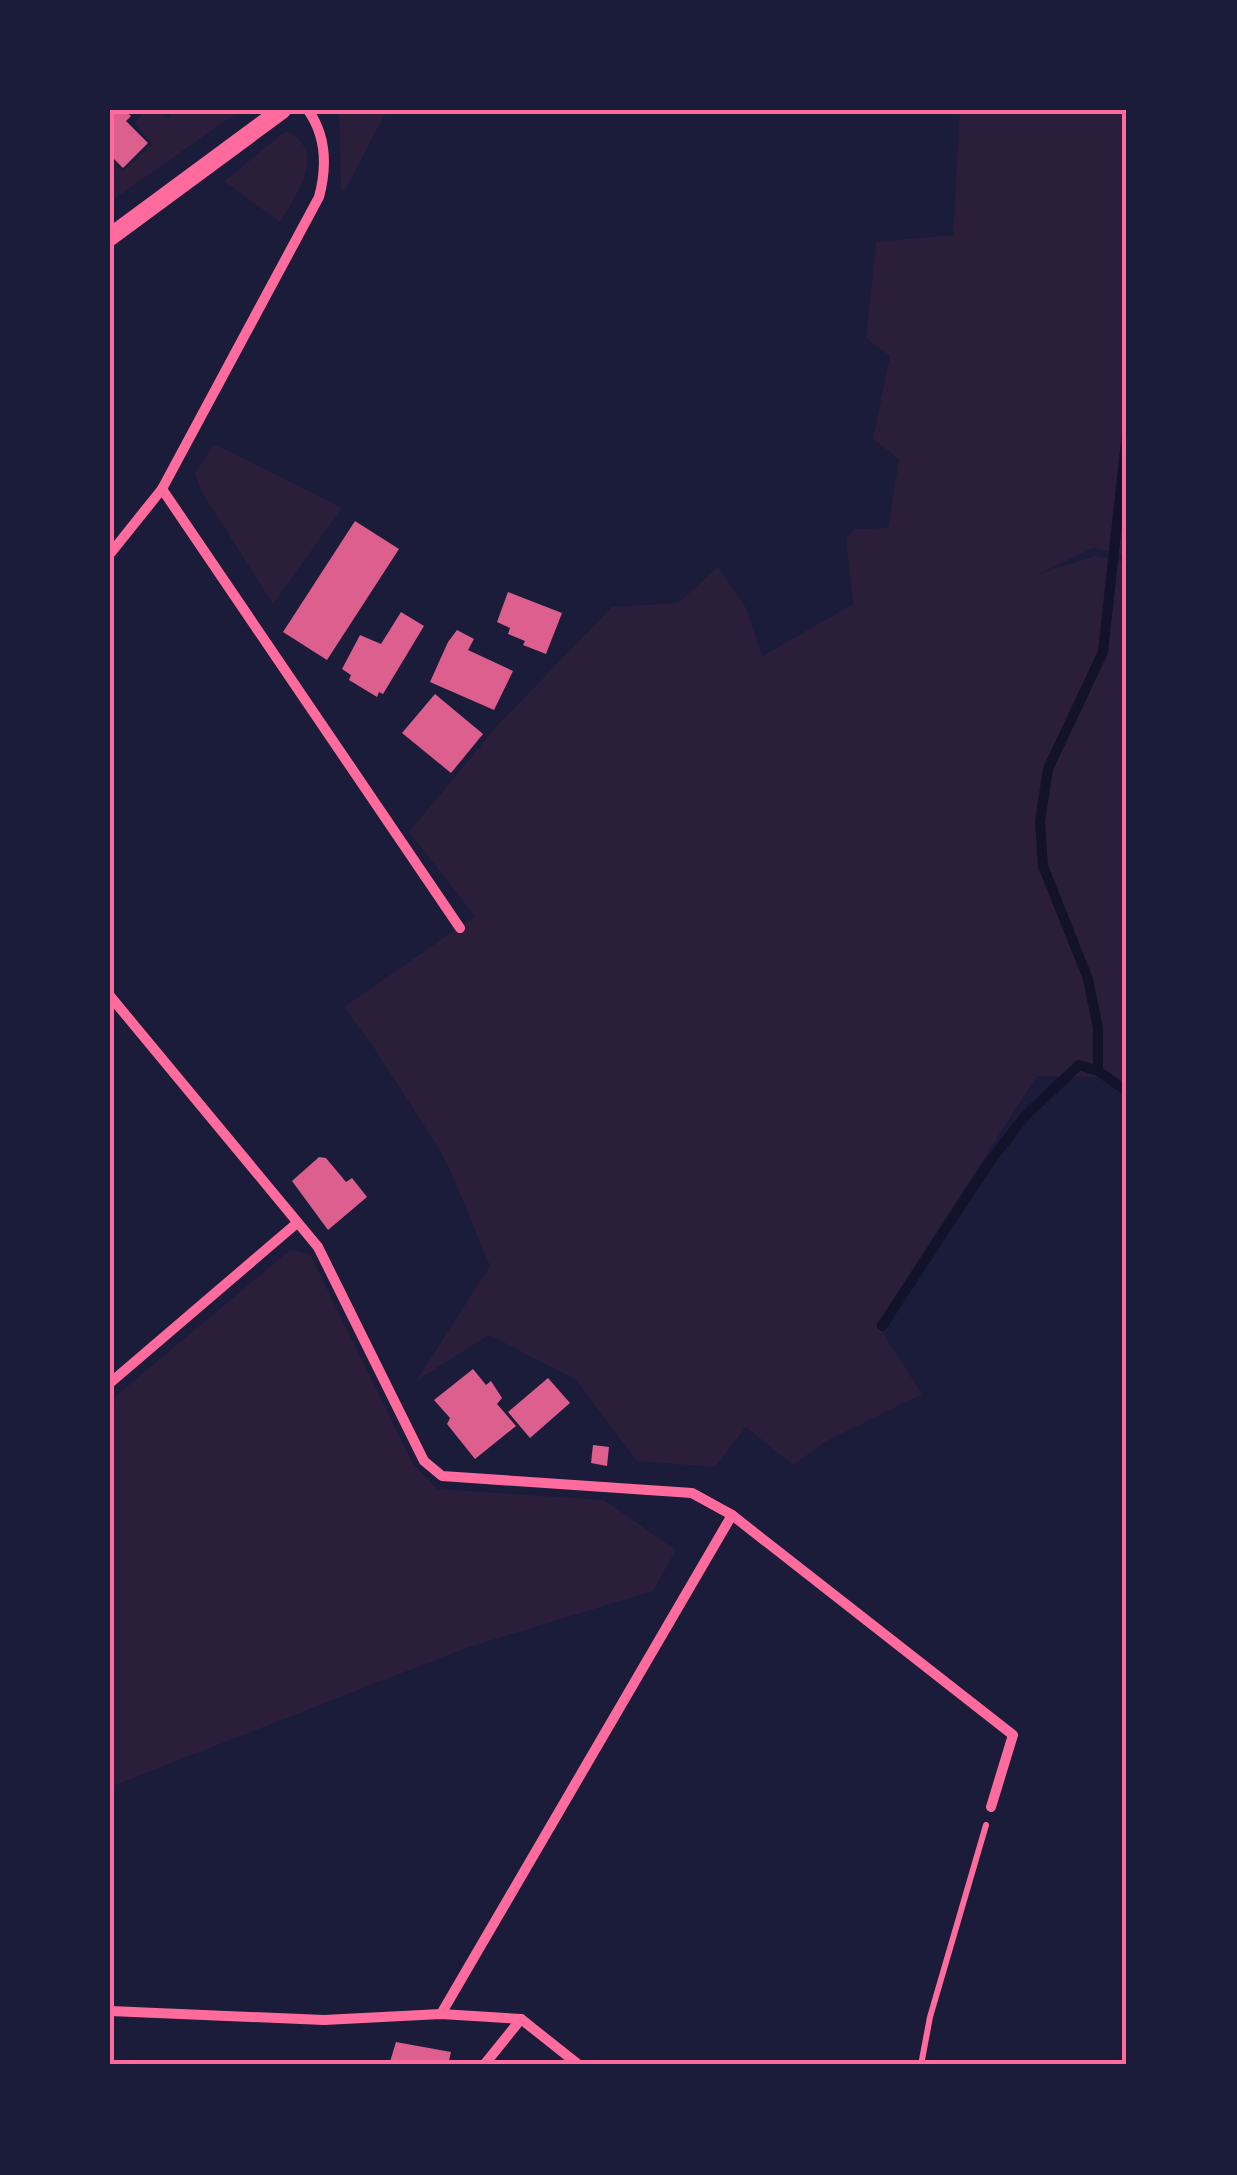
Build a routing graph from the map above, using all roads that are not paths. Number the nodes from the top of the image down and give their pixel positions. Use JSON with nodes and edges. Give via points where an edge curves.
{"nodes":[{"id":1,"x":282,"y":110,"type":"edge"},
{"id":2,"x":308,"y":110,"type":"edge"},
{"id":3,"x":110,"y":237,"type":"edge"},
{"id":4,"x":162,"y":490,"type":"junction"},
{"id":5,"x":110,"y":554,"type":"edge"},
{"id":6,"x":460,"y":928,"type":"dead end"},
{"id":7,"x":110,"y":996,"type":"edge"},
{"id":8,"x":297,"y":1224,"type":"junction"},
{"id":9,"x":110,"y":1383,"type":"edge"},
{"id":10,"x":732,"y":1515,"type":"junction"},
{"id":11,"x":991,"y":1808,"type":"road end"},
{"id":12,"x":110,"y":2011,"type":"edge"},
{"id":13,"x":442,"y":2014,"type":"junction"},
{"id":14,"x":521,"y":2019,"type":"junction"},
{"id":15,"x":484,"y":2065,"type":"edge"},
{"id":16,"x":579,"y":2065,"type":"edge"}],
"edges":[{"from":1,"to":3,"type":"street"},
{"from":2,"to":4,"type":"street","via":[[322,138],[326,170],[319,197]]},
{"from":4,"to":5,"type":"street"},
{"from":4,"to":6,"type":"street"},
{"from":7,"to":8,"type":"street"},
{"from":8,"to":9,"type":"street"},
{"from":8,"to":10,"type":"street","via":[[318,1248],[424,1461],[442,1476],[692,1493]]},
{"from":10,"to":11,"type":"street","via":[[1013,1735]]},
{"from":10,"to":13,"type":"street"},
{"from":12,"to":13,"type":"street","via":[[324,2020]]},
{"from":13,"to":14,"type":"street"},
{"from":14,"to":15,"type":"street"},
{"from":14,"to":16,"type":"street"}]}
